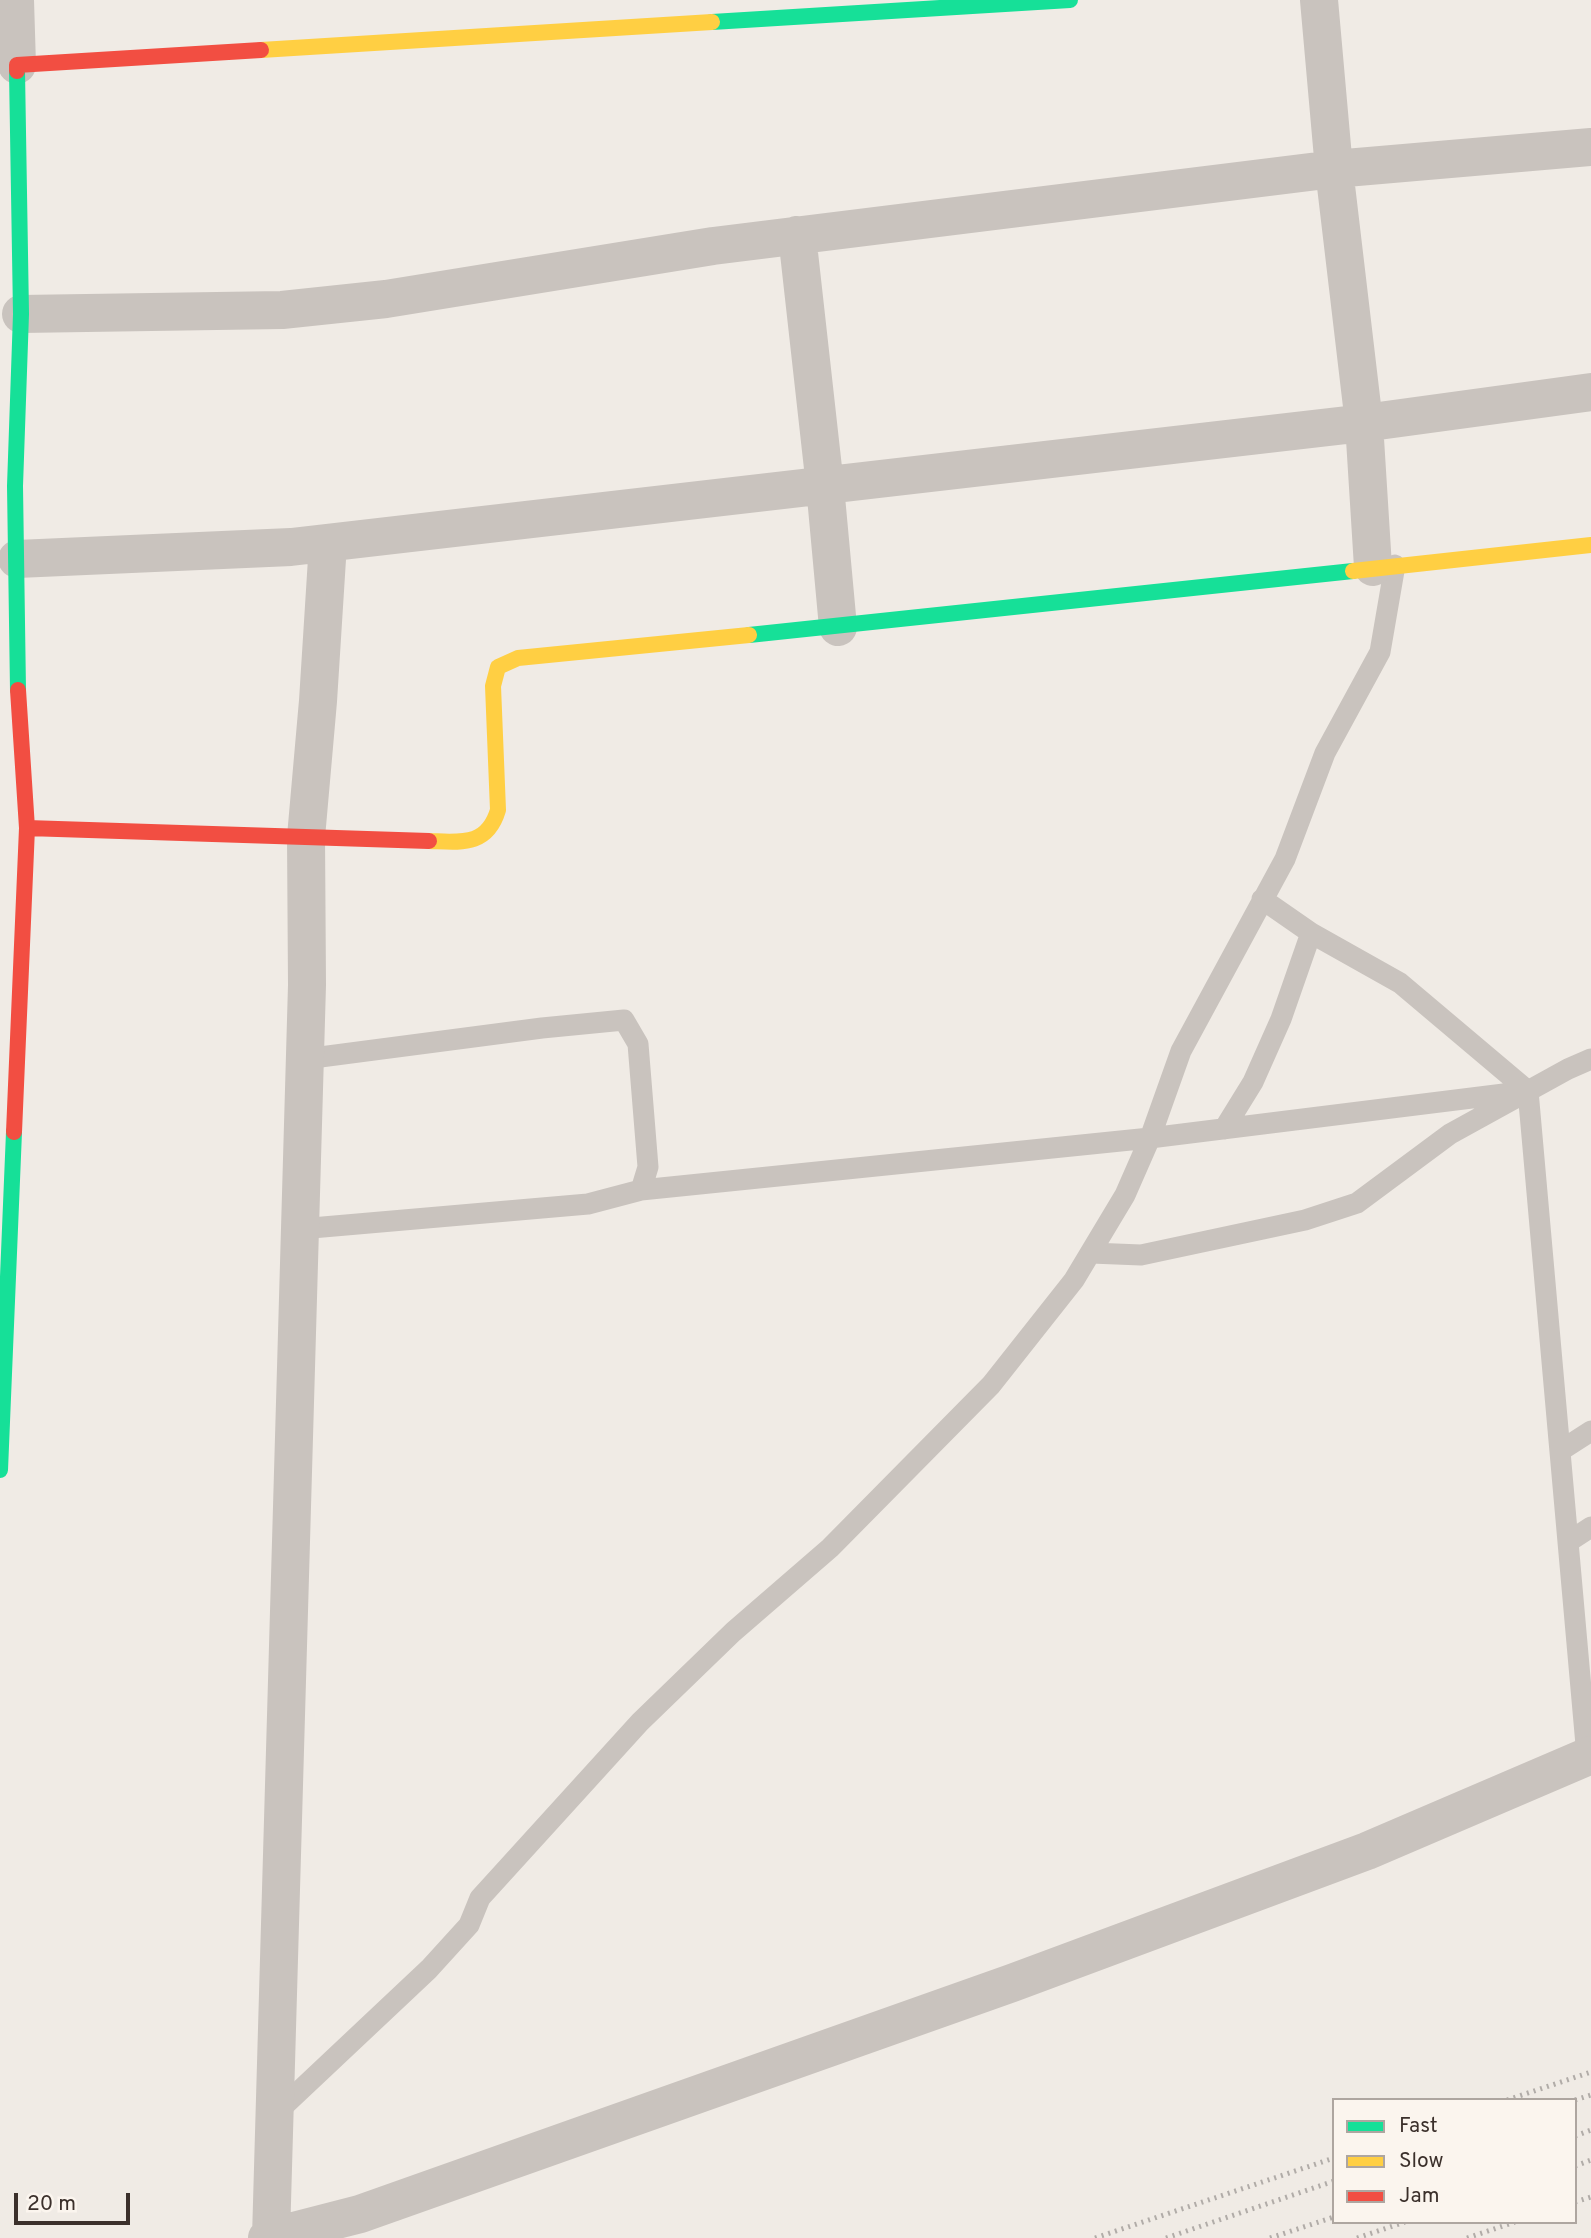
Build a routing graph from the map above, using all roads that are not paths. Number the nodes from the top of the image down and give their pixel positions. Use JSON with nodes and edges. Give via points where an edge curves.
{"nodes":[{"id":1,"x":1070,"y":0,"type":"edge"},
{"id":2,"x":1319,"y":0,"type":"edge"},
{"id":3,"x":10,"y":2,"type":"edge"},
{"id":4,"x":17,"y":65,"type":"junction"},
{"id":5,"x":1591,"y":147,"type":"edge"},
{"id":6,"x":1334,"y":169,"type":"junction"},
{"id":7,"x":797,"y":236,"type":"junction"},
{"id":8,"x":10,"y":242,"type":"edge"},
{"id":9,"x":20,"y":314,"type":"junction"},
{"id":10,"x":1591,"y":392,"type":"edge"},
{"id":11,"x":1364,"y":423,"type":"junction"},
{"id":12,"x":825,"y":486,"type":"junction"},
{"id":13,"x":7,"y":487,"type":"edge"},
{"id":14,"x":328,"y":543,"type":"junction"},
{"id":15,"x":1591,"y":545,"type":"edge"},
{"id":16,"x":17,"y":559,"type":"junction"},
{"id":17,"x":1384,"y":566,"type":"junction"},
{"id":18,"x":838,"y":627,"type":"junction"},
{"id":19,"x":9,"y":716,"type":"edge"},
{"id":20,"x":27,"y":828,"type":"junction"},
{"id":21,"x":306,"y":837,"type":"junction"},
{"id":22,"x":1262,"y":900,"type":"junction"},
{"id":23,"x":1311,"y":933,"type":"junction"},
{"id":24,"x":305,"y":1059,"type":"junction"},
{"id":25,"x":1591,"y":1059,"type":"edge"},
{"id":26,"x":1528,"y":1091,"type":"junction"},
{"id":27,"x":8,"y":1105,"type":"edge"},
{"id":28,"x":1223,"y":1129,"type":"junction"},
{"id":29,"x":1150,"y":1138,"type":"junction"},
{"id":30,"x":641,"y":1190,"type":"junction"},
{"id":31,"x":300,"y":1230,"type":"junction"},
{"id":32,"x":1091,"y":1253,"type":"junction"},
{"id":33,"x":2,"y":1321,"type":"edge"},
{"id":34,"x":1591,"y":1431,"type":"edge"},
{"id":35,"x":1560,"y":1451,"type":"junction"},
{"id":36,"x":0,"y":1470,"type":"edge"},
{"id":37,"x":1591,"y":1527,"type":"edge"},
{"id":38,"x":1568,"y":1542,"type":"junction"},
{"id":39,"x":1589,"y":1755,"type":"edge"},
{"id":40,"x":275,"y":2114,"type":"junction"},
{"id":41,"x":269,"y":2237,"type":"edge"}],
"edges":[{"from":1,"to":4,"type":"street"},
{"from":2,"to":6,"type":"street"},
{"from":3,"to":4,"type":"street"},
{"from":4,"to":8,"type":"street"},
{"from":5,"to":6,"type":"street"},
{"from":6,"to":7,"type":"street"},
{"from":6,"to":11,"type":"street"},
{"from":7,"to":9,"type":"street","via":[[386,299],[282,310]]},
{"from":7,"to":12,"type":"street"},
{"from":8,"to":9,"type":"street"},
{"from":9,"to":13,"type":"street"},
{"from":10,"to":11,"type":"street"},
{"from":11,"to":12,"type":"street"},
{"from":11,"to":17,"type":"street"},
{"from":12,"to":14,"type":"street"},
{"from":12,"to":18,"type":"street"},
{"from":13,"to":16,"type":"street"},
{"from":14,"to":16,"type":"street"},
{"from":14,"to":21,"type":"street"},
{"from":15,"to":17,"type":"street"},
{"from":16,"to":19,"type":"street"},
{"from":17,"to":18,"type":"street"},
{"from":17,"to":22,"type":"lane","via":[[1380,652],[1325,753],[1285,859]]},
{"from":18,"to":21,"type":"street","via":[[518,658],[498,667],[494,687],[498,810],[494,825],[482,836],[467,842]]},
{"from":19,"to":20,"type":"street"},
{"from":20,"to":21,"type":"street"},
{"from":20,"to":27,"type":"street"},
{"from":21,"to":24,"type":"street"},
{"from":22,"to":23,"type":"lane"},
{"from":22,"to":29,"type":"lane","via":[[1181,1051]]},
{"from":23,"to":26,"type":"lane","via":[[1400,983]]},
{"from":23,"to":28,"type":"lane","via":[[1253,1082]]},
{"from":24,"to":30,"type":"lane","via":[[624,1020],[638,1044],[648,1167]]},
{"from":24,"to":31,"type":"street"},
{"from":25,"to":26,"type":"lane"},
{"from":26,"to":28,"type":"lane"},
{"from":26,"to":32,"type":"lane","via":[[1450,1134],[1357,1203],[1305,1220],[1141,1255]]},
{"from":26,"to":35,"type":"lane"},
{"from":27,"to":33,"type":"street"},
{"from":28,"to":29,"type":"lane"},
{"from":29,"to":30,"type":"lane"},
{"from":29,"to":32,"type":"lane","via":[[1125,1195]]},
{"from":30,"to":31,"type":"lane","via":[[588,1205]]},
{"from":31,"to":40,"type":"street"},
{"from":32,"to":40,"type":"lane","via":[[991,1385],[830,1548],[733,1632],[640,1722],[480,1898],[469,1925],[429,1969]]},
{"from":33,"to":36,"type":"street"},
{"from":34,"to":35,"type":"lane"},
{"from":35,"to":38,"type":"lane"},
{"from":37,"to":38,"type":"lane"},
{"from":38,"to":39,"type":"lane"},
{"from":39,"to":41,"type":"street","via":[[1367,1851],[1012,1983],[360,2214]]},
{"from":40,"to":41,"type":"street"}]}
